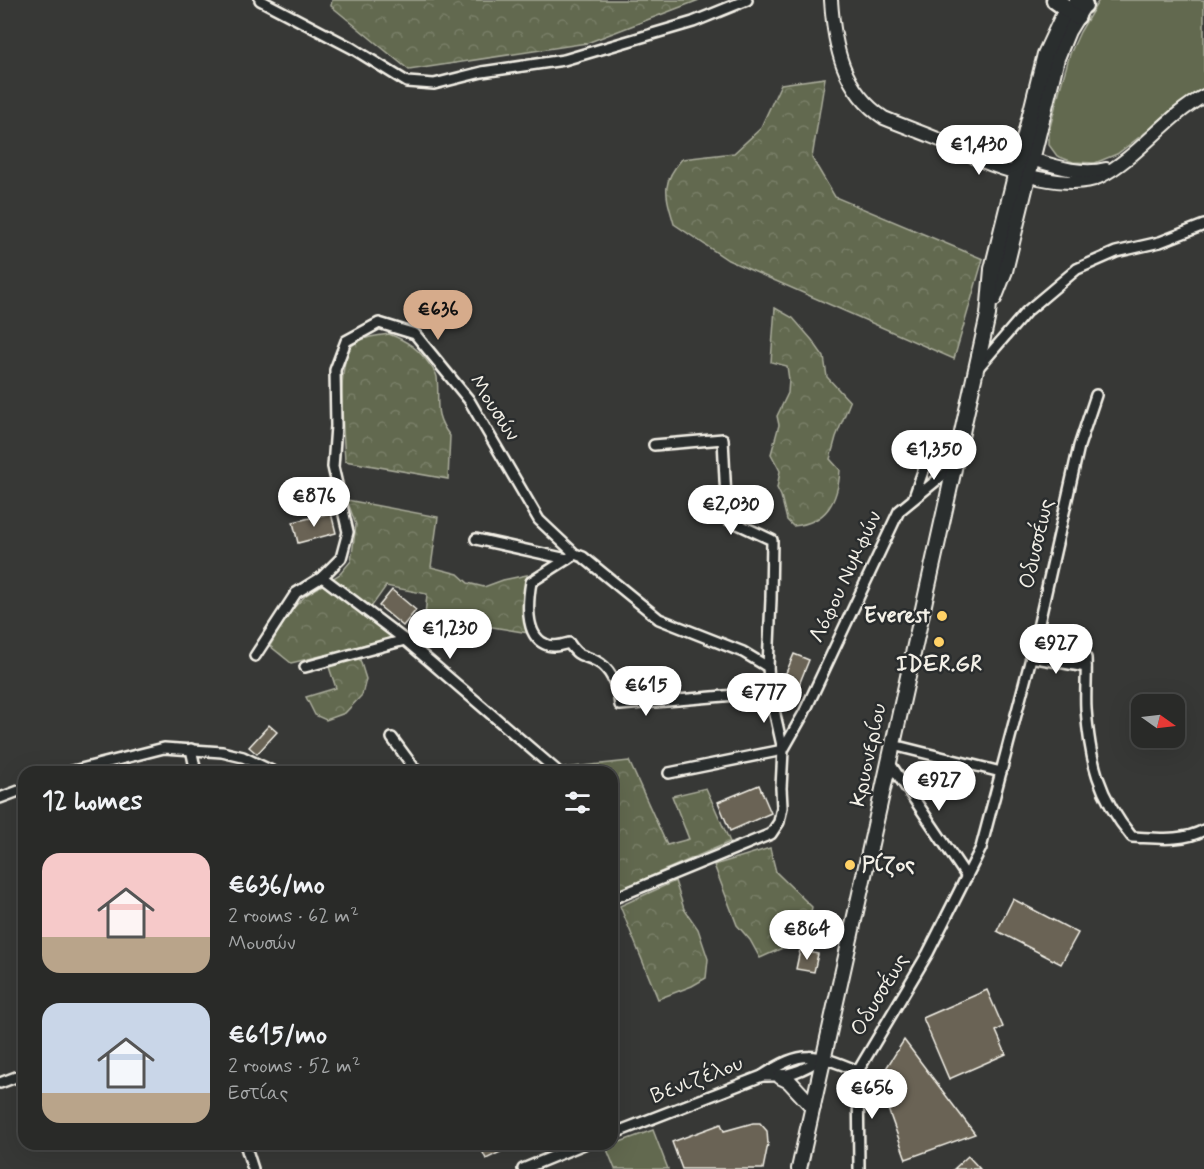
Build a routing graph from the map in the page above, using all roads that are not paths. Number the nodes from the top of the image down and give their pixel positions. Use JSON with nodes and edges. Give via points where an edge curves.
{"nodes":[{"id":1,"x":260,"y":0,"type":"edge"},
{"id":2,"x":747,"y":0,"type":"edge"},
{"id":3,"x":831,"y":0,"type":"edge"},
{"id":4,"x":1074,"y":4,"type":"edge"},
{"id":5,"x":1204,"y":96,"type":"edge"},
{"id":6,"x":957,"y":147,"type":"junction"},
{"id":7,"x":1026,"y":158,"type":"junction"},
{"id":8,"x":1114,"y":167,"type":"junction"},
{"id":9,"x":1022,"y":173,"type":"junction"},
{"id":10,"x":1204,"y":225,"type":"edge"},
{"id":11,"x":976,"y":371,"type":"junction"},
{"id":12,"x":1096,"y":395,"type":"dead end"},
{"id":13,"x":654,"y":445,"type":"dead end"},
{"id":14,"x":928,"y":457,"type":"dead end"},
{"id":15,"x":954,"y":466,"type":"junction"},
{"id":16,"x":914,"y":497,"type":"junction"},
{"id":17,"x":476,"y":539,"type":"dead end"},
{"id":18,"x":571,"y":557,"type":"junction"},
{"id":19,"x":322,"y":577,"type":"junction"},
{"id":20,"x":405,"y":640,"type":"junction"},
{"id":21,"x":255,"y":656,"type":"dead end"},
{"id":22,"x":1031,"y":657,"type":"junction"},
{"id":23,"x":304,"y":667,"type":"dead end"},
{"id":24,"x":768,"y":667,"type":"junction"},
{"id":25,"x":770,"y":692,"type":"junction"},
{"id":26,"x":392,"y":738,"type":"dead end"},
{"id":27,"x":892,"y":745,"type":"junction"},
{"id":28,"x":190,"y":749,"type":"junction"},
{"id":29,"x":783,"y":750,"type":"junction"},
{"id":30,"x":889,"y":762,"type":"junction"},
{"id":31,"x":93,"y":766,"type":"edge"},
{"id":32,"x":194,"y":766,"type":"edge"},
{"id":33,"x":262,"y":766,"type":"edge"},
{"id":34,"x":413,"y":766,"type":"edge"},
{"id":35,"x":551,"y":766,"type":"edge"},
{"id":36,"x":1001,"y":772,"type":"junction"},
{"id":37,"x":669,"y":773,"type":"dead end"},
{"id":38,"x":18,"y":791,"type":"edge"},
{"id":39,"x":0,"y":798,"type":"edge"},
{"id":40,"x":1204,"y":830,"type":"edge"},
{"id":41,"x":967,"y":877,"type":"junction"},
{"id":42,"x":618,"y":897,"type":"edge"},
{"id":43,"x":824,"y":1057,"type":"junction"},
{"id":44,"x":858,"y":1071,"type":"junction"},
{"id":45,"x":18,"y":1076,"type":"edge"},
{"id":46,"x":762,"y":1076,"type":"junction"},
{"id":47,"x":781,"y":1077,"type":"junction"},
{"id":48,"x":0,"y":1083,"type":"edge"},
{"id":49,"x":813,"y":1107,"type":"junction"},
{"id":50,"x":618,"y":1132,"type":"edge"},
{"id":51,"x":247,"y":1150,"type":"edge"},
{"id":52,"x":569,"y":1150,"type":"edge"},
{"id":53,"x":253,"y":1169,"type":"edge"},
{"id":54,"x":523,"y":1169,"type":"edge"},
{"id":55,"x":799,"y":1169,"type":"edge"},
{"id":56,"x":859,"y":1169,"type":"edge"}],
"edges":[{"from":1,"to":2,"type":"street","via":[[407,82],[434,84],[482,72],[564,60],[693,22]]},
{"from":3,"to":6,"type":"main road","via":[[841,63],[866,104],[884,118]]},
{"from":4,"to":7,"type":"main road","name":"Κρυονερίου","via":[[1045,54]]},
{"from":5,"to":8,"type":"main road"},
{"from":6,"to":7,"type":"main road"},
{"from":6,"to":9,"type":"main road","via":[[980,160]]},
{"from":7,"to":8,"type":"main road","via":[[1076,170],[1102,171]]},
{"from":7,"to":9,"type":"main road","name":"Κρυονερίου"},
{"from":8,"to":9,"type":"main road","via":[[1100,177],[1074,184]]},
{"from":9,"to":11,"type":"main road","name":"Κρυονερίου","via":[[1005,271],[988,315]]},
{"from":10,"to":11,"type":"street","via":[[1160,242],[1116,252],[1077,269],[1026,312]]},
{"from":11,"to":15,"type":"main road","name":"Κρυονερίου"},
{"from":12,"to":22,"type":"street","name":"Οδυσσέως","via":[[1079,446]]},
{"from":13,"to":24,"type":"street","via":[[723,439],[727,519],[772,540]]},
{"from":14,"to":16,"type":"street"},
{"from":15,"to":16,"type":"street","name":"Λόφου Νυμφών"},
{"from":15,"to":27,"type":"main road","name":"Κρυονερίου"},
{"from":16,"to":29,"type":"street","name":"Λόφου Νυμφών","via":[[899,511]]},
{"from":17,"to":18,"type":"street"},
{"from":18,"to":19,"type":"street","name":"Μουσών","via":[[540,520],[469,400],[415,334],[379,322],[346,341],[335,370],[333,467],[348,532],[341,558]]},
{"from":18,"to":24,"type":"street","name":"Μουσών","via":[[583,557],[659,619],[744,652]]},
{"from":18,"to":25,"type":"street","via":[[531,582],[527,603],[530,623],[544,644],[569,643],[581,657],[595,661],[609,673],[618,689],[620,705]]},
{"from":19,"to":20,"type":"street"},
{"from":19,"to":21,"type":"street","name":"Μουσών","via":[[296,593]]},
{"from":20,"to":23,"type":"street"},
{"from":20,"to":35,"type":"street"},
{"from":22,"to":36,"type":"street","name":"Οδυσσέως"},
{"from":22,"to":40,"type":"street","via":[[1086,662],[1086,708],[1094,769],[1117,819],[1132,837],[1181,838]]},
{"from":24,"to":25,"type":"street"},
{"from":25,"to":29,"type":"street"},
{"from":26,"to":34,"type":"street"},
{"from":27,"to":30,"type":"main road","name":"Κρυονερίου"},
{"from":27,"to":36,"type":"street"},
{"from":28,"to":31,"type":"street","via":[[164,748]]},
{"from":28,"to":32,"type":"street"},
{"from":28,"to":33,"type":"street","via":[[243,757]]},
{"from":29,"to":37,"type":"street"},
{"from":29,"to":42,"type":"street","name":"Λόφου Νυμφών","via":[[782,807],[771,834]]},
{"from":30,"to":41,"type":"street"},
{"from":30,"to":43,"type":"main road","name":"Κρυονερίου"},
{"from":36,"to":41,"type":"street","name":"Οδυσσέως","via":[[981,848]]},
{"from":38,"to":39,"type":"street"},
{"from":41,"to":44,"type":"street","name":"Οδυσσέως","via":[[928,953]]},
{"from":43,"to":44,"type":"street"},
{"from":43,"to":46,"type":"street","name":"Βενιζέλου","via":[[804,1057],[780,1064]]},
{"from":43,"to":47,"type":"street","name":"Βενιζέλου"},
{"from":43,"to":49,"type":"main road","name":"Κρυονερίου"},
{"from":44,"to":56,"type":"street"},
{"from":45,"to":48,"type":"street"},
{"from":46,"to":47,"type":"street","name":"Βενιζέλου"},
{"from":46,"to":50,"type":"street","name":"Βενιζέλου"},
{"from":47,"to":49,"type":"main road"},
{"from":49,"to":55,"type":"main road","name":"Κρυονερίου"},
{"from":51,"to":53,"type":"street"},
{"from":52,"to":54,"type":"street"}]}
